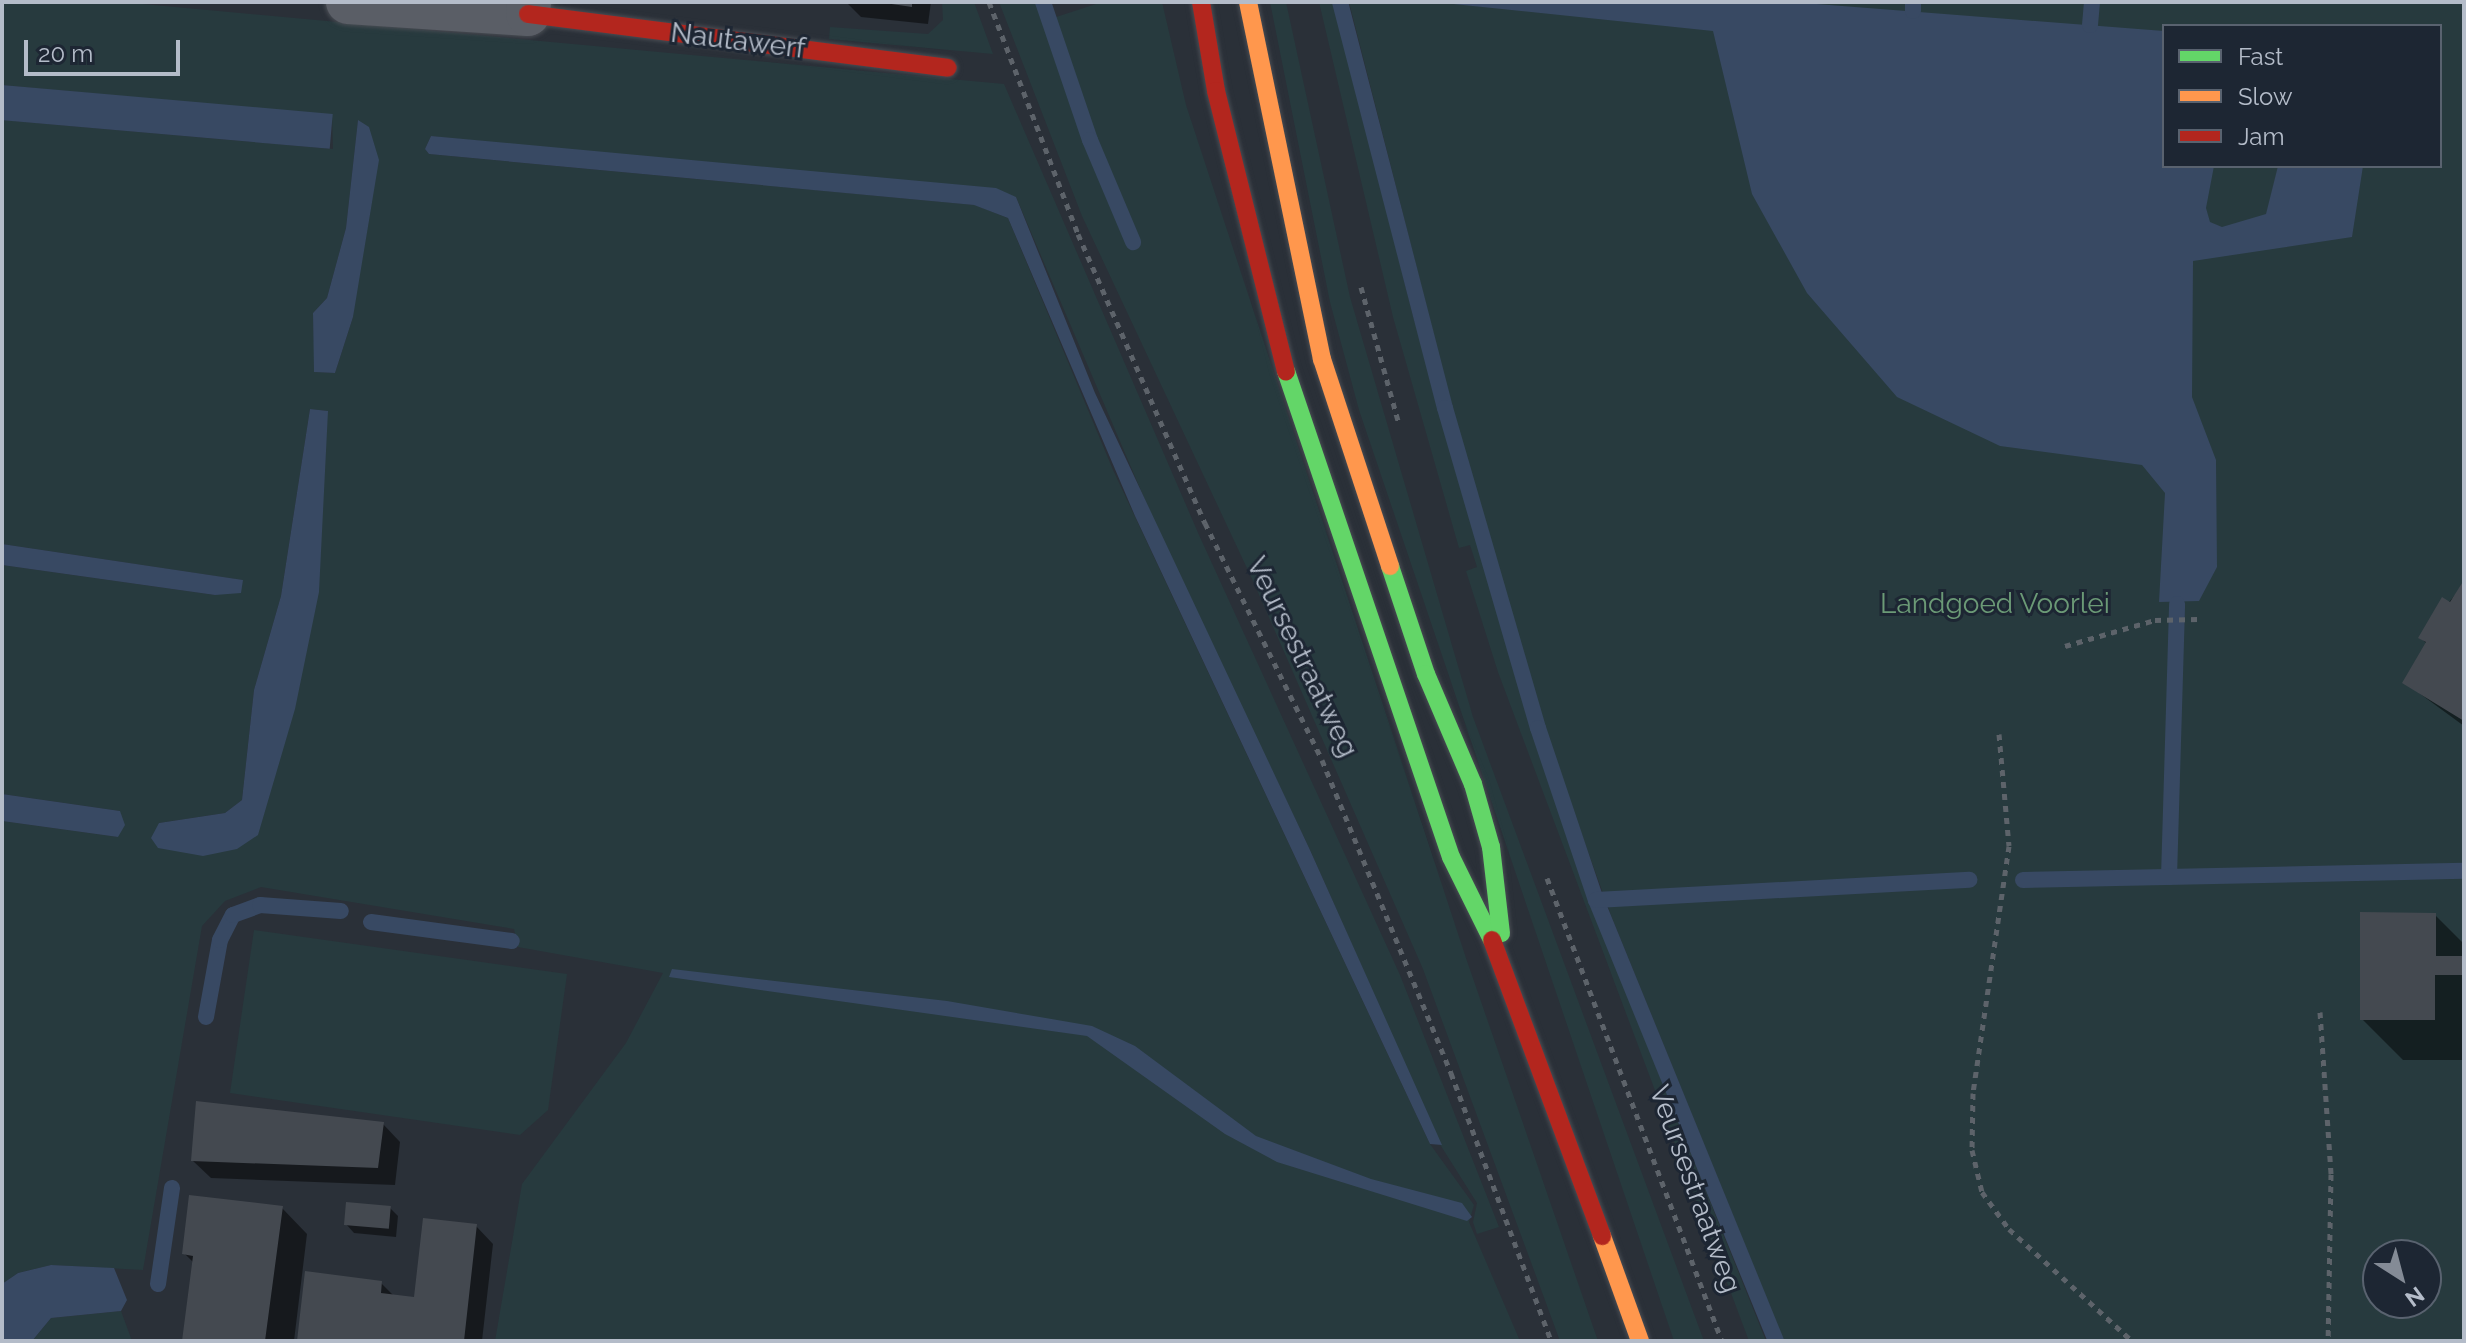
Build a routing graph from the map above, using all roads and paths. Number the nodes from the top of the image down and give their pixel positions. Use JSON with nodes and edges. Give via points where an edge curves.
{"nodes":[{"id":1,"x":348,"y":2,"type":"edge"},
{"id":2,"x":989,"y":2,"type":"edge"},
{"id":3,"x":1201,"y":2,"type":"edge"},
{"id":4,"x":1248,"y":2,"type":"edge"},
{"id":5,"x":528,"y":8,"type":"edge"},
{"id":6,"x":948,"y":68,"type":"dead end"},
{"id":7,"x":1358,"y":272,"type":"dead end"},
{"id":8,"x":1404,"y":440,"type":"dead end"},
{"id":9,"x":2198,"y":619,"type":"dead end"},
{"id":10,"x":2065,"y":646,"type":"dead end"},
{"id":11,"x":1999,"y":734,"type":"dead end"},
{"id":12,"x":1543,"y":868,"type":"dead end"},
{"id":13,"x":1504,"y":964,"type":"junction"},
{"id":14,"x":2320,"y":1012,"type":"dead end"},
{"id":15,"x":1551,"y":1341,"type":"edge"},
{"id":16,"x":1640,"y":1341,"type":"edge"},
{"id":17,"x":1722,"y":1341,"type":"edge"},
{"id":18,"x":2132,"y":1341,"type":"edge"},
{"id":19,"x":2328,"y":1341,"type":"edge"}],
"edges":[{"from":1,"to":5,"type":"street","name":"Nautawerf"},
{"from":2,"to":15,"type":"path","name":"Veursestraatweg","via":[[1078,234],[1205,523],[1328,774],[1451,1073]]},
{"from":3,"to":13,"type":"main road","via":[[1216,91],[1292,393],[1451,857]]},
{"from":4,"to":13,"type":"main road","via":[[1322,359],[1426,674],[1473,784],[1491,847]]},
{"from":5,"to":6,"type":"main road","name":"Nautawerf"},
{"from":7,"to":8,"type":"path"},
{"from":9,"to":10,"type":"path","via":[[2155,620]]},
{"from":11,"to":18,"type":"path","via":[[2009,846],[1973,1093],[1972,1150],[1982,1192],[2009,1229]]},
{"from":12,"to":17,"type":"path","name":"Veursestraatweg"},
{"from":13,"to":16,"type":"main road"},
{"from":14,"to":19,"type":"path","via":[[2331,1174]]}]}
